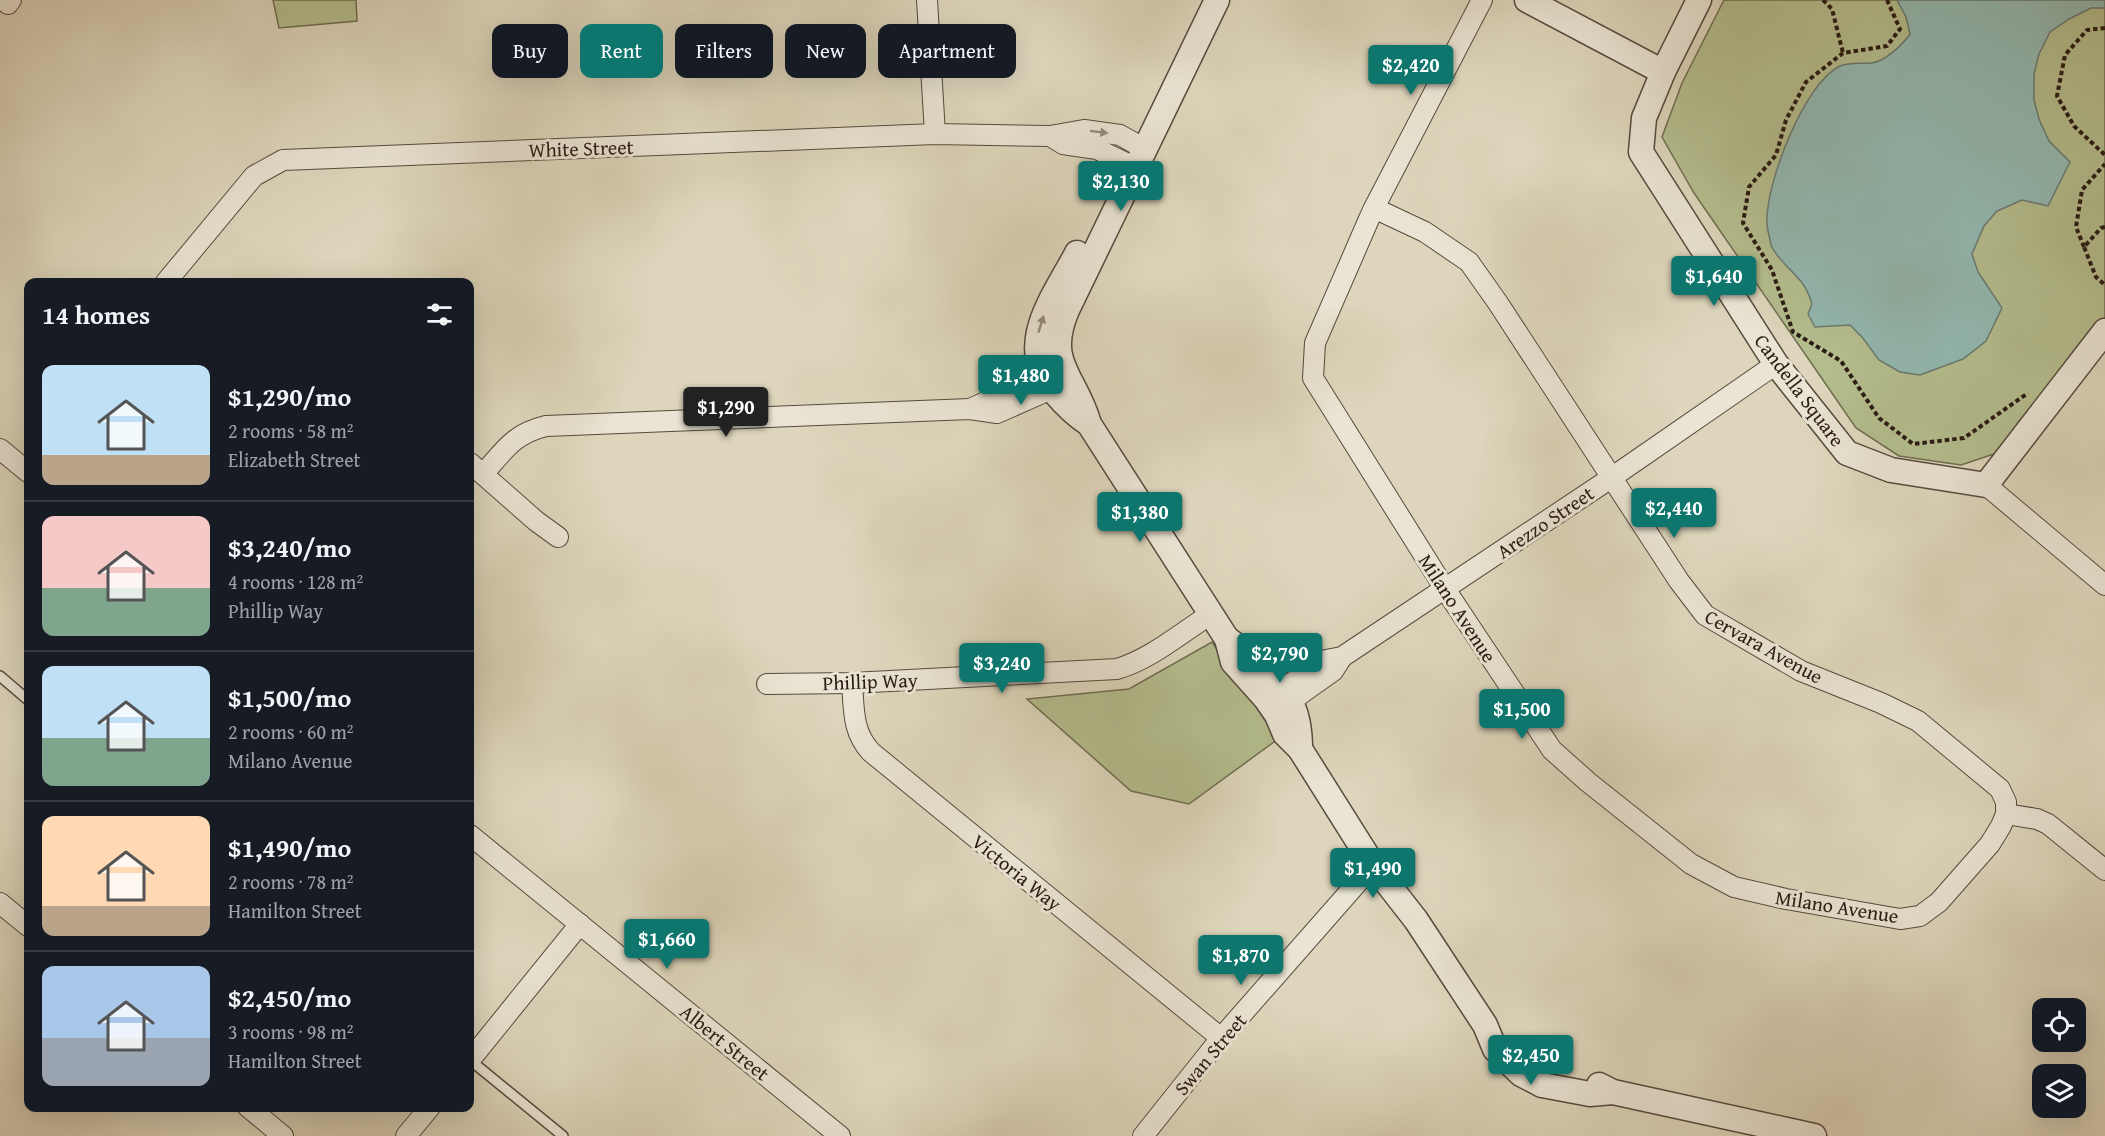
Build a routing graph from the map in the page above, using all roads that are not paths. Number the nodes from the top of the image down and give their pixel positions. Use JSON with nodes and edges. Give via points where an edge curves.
{"nodes":[{"id":1,"x":927,"y":0,"type":"edge"},
{"id":2,"x":1482,"y":0,"type":"edge"},
{"id":3,"x":1527,"y":0,"type":"edge"},
{"id":4,"x":1699,"y":0,"type":"edge"},
{"id":5,"x":1205,"y":9,"type":"edge"},
{"id":6,"x":1663,"y":72,"type":"junction"},
{"id":7,"x":935,"y":134,"type":"junction"},
{"id":8,"x":1134,"y":155,"type":"junction"},
{"id":9,"x":1374,"y":208,"type":"junction"},
{"id":10,"x":169,"y":278,"type":"edge"},
{"id":11,"x":2105,"y":331,"type":"edge"},
{"id":12,"x":1776,"y":364,"type":"junction"},
{"id":13,"x":1056,"y":377,"type":"junction"},
{"id":14,"x":0,"y":449,"type":"edge"},
{"id":15,"x":24,"y":461,"type":"edge"},
{"id":16,"x":476,"y":468,"type":"edge"},
{"id":17,"x":1611,"y":477,"type":"junction"},
{"id":18,"x":1986,"y":485,"type":"junction"},
{"id":19,"x":558,"y":537,"type":"dead end"},
{"id":20,"x":2105,"y":585,"type":"edge"},
{"id":21,"x":1445,"y":590,"type":"junction"},
{"id":22,"x":1210,"y":614,"type":"junction"},
{"id":23,"x":0,"y":676,"type":"edge"},
{"id":24,"x":852,"y":682,"type":"junction"},
{"id":25,"x":767,"y":684,"type":"dead end"},
{"id":26,"x":24,"y":697,"type":"edge"},
{"id":27,"x":1278,"y":700,"type":"junction"},
{"id":28,"x":2006,"y":814,"type":"junction"},
{"id":29,"x":474,"y":838,"type":"edge"},
{"id":30,"x":1373,"y":865,"type":"junction"},
{"id":31,"x":2105,"y":870,"type":"edge"},
{"id":32,"x":0,"y":903,"type":"edge"},
{"id":33,"x":24,"y":923,"type":"edge"},
{"id":34,"x":580,"y":924,"type":"junction"},
{"id":35,"x":1221,"y":1038,"type":"junction"},
{"id":36,"x":474,"y":1055,"type":"edge"},
{"id":37,"x":474,"y":1063,"type":"edge"},
{"id":38,"x":254,"y":1112,"type":"edge"},
{"id":39,"x":426,"y":1112,"type":"edge"},
{"id":40,"x":1772,"y":1132,"type":"edge"},
{"id":41,"x":283,"y":1136,"type":"edge"},
{"id":42,"x":406,"y":1136,"type":"edge"},
{"id":43,"x":563,"y":1136,"type":"edge"},
{"id":44,"x":840,"y":1136,"type":"edge"},
{"id":45,"x":1143,"y":1136,"type":"edge"},
{"id":46,"x":1814,"y":1136,"type":"edge"}],
"edges":[{"from":1,"to":7,"type":"street"},
{"from":2,"to":9,"type":"street","name":"Milano Avenue"},
{"from":3,"to":6,"type":"street"},
{"from":4,"to":6,"type":"street","name":"Candella Square"},
{"from":5,"to":8,"type":"street"},
{"from":6,"to":12,"type":"street","name":"Candella Square","via":[[1644,118],[1641,152]]},
{"from":7,"to":8,"type":"street","name":"White Street","via":[[1050,136],[1063,144]]},
{"from":7,"to":10,"type":"street","name":"White Street","via":[[283,160],[254,176]]},
{"from":8,"to":13,"type":"street","via":[[1043,315],[1036,347]]},
{"from":9,"to":17,"type":"street","name":"Cervara Avenue","via":[[1425,232],[1469,262]]},
{"from":9,"to":21,"type":"street","name":"Milano Avenue","via":[[1315,344],[1313,378]]},
{"from":11,"to":18,"type":"street"},
{"from":12,"to":17,"type":"street","name":"Arezzo Street"},
{"from":12,"to":18,"type":"street","name":"Candella Square","via":[[1847,453],[1891,470]]},
{"from":13,"to":16,"type":"street","via":[[997,413],[970,409],[546,426],[529,430]]},
{"from":13,"to":22,"type":"street","via":[[1071,413],[1089,424]]},
{"from":14,"to":15,"type":"street"},
{"from":16,"to":19,"type":"street"},
{"from":17,"to":21,"type":"street","name":"Arezzo Street"},
{"from":17,"to":28,"type":"street","name":"Cervara Avenue","via":[[1705,615],[1801,671],[1918,721],[2000,789]]},
{"from":18,"to":20,"type":"street"},
{"from":21,"to":27,"type":"street","name":"Arezzo Street","via":[[1342,657],[1326,660]]},
{"from":21,"to":28,"type":"street","name":"Milano Avenue","via":[[1552,750],[1691,864],[1734,887],[1900,919],[1920,916],[1939,902],[1990,844]]},
{"from":22,"to":24,"type":"street","name":"Phillip Way","via":[[1143,658],[1117,669]]},
{"from":22,"to":27,"type":"street","via":[[1227,639],[1233,662]]},
{"from":23,"to":26,"type":"lane"},
{"from":24,"to":25,"type":"street","name":"Phillip Way"},
{"from":24,"to":35,"type":"street","name":"Victoria Way","via":[[855,726],[871,752]]},
{"from":27,"to":30,"type":"street","via":[[1285,734],[1300,749]]},
{"from":28,"to":31,"type":"street","via":[[2048,824]]},
{"from":29,"to":34,"type":"street","name":"Albert Street"},
{"from":30,"to":35,"type":"street","name":"Swan Street"},
{"from":30,"to":40,"type":"street","via":[[1416,920],[1485,1025],[1528,1062],[1594,1082],[1612,1092]]},
{"from":32,"to":33,"type":"street"},
{"from":34,"to":36,"type":"street"},
{"from":34,"to":44,"type":"street","name":"Albert Street"},
{"from":35,"to":45,"type":"street","name":"Swan Street"},
{"from":37,"to":43,"type":"lane"},
{"from":38,"to":41,"type":"street"},
{"from":39,"to":42,"type":"street"},
{"from":40,"to":46,"type":"street"}]}
